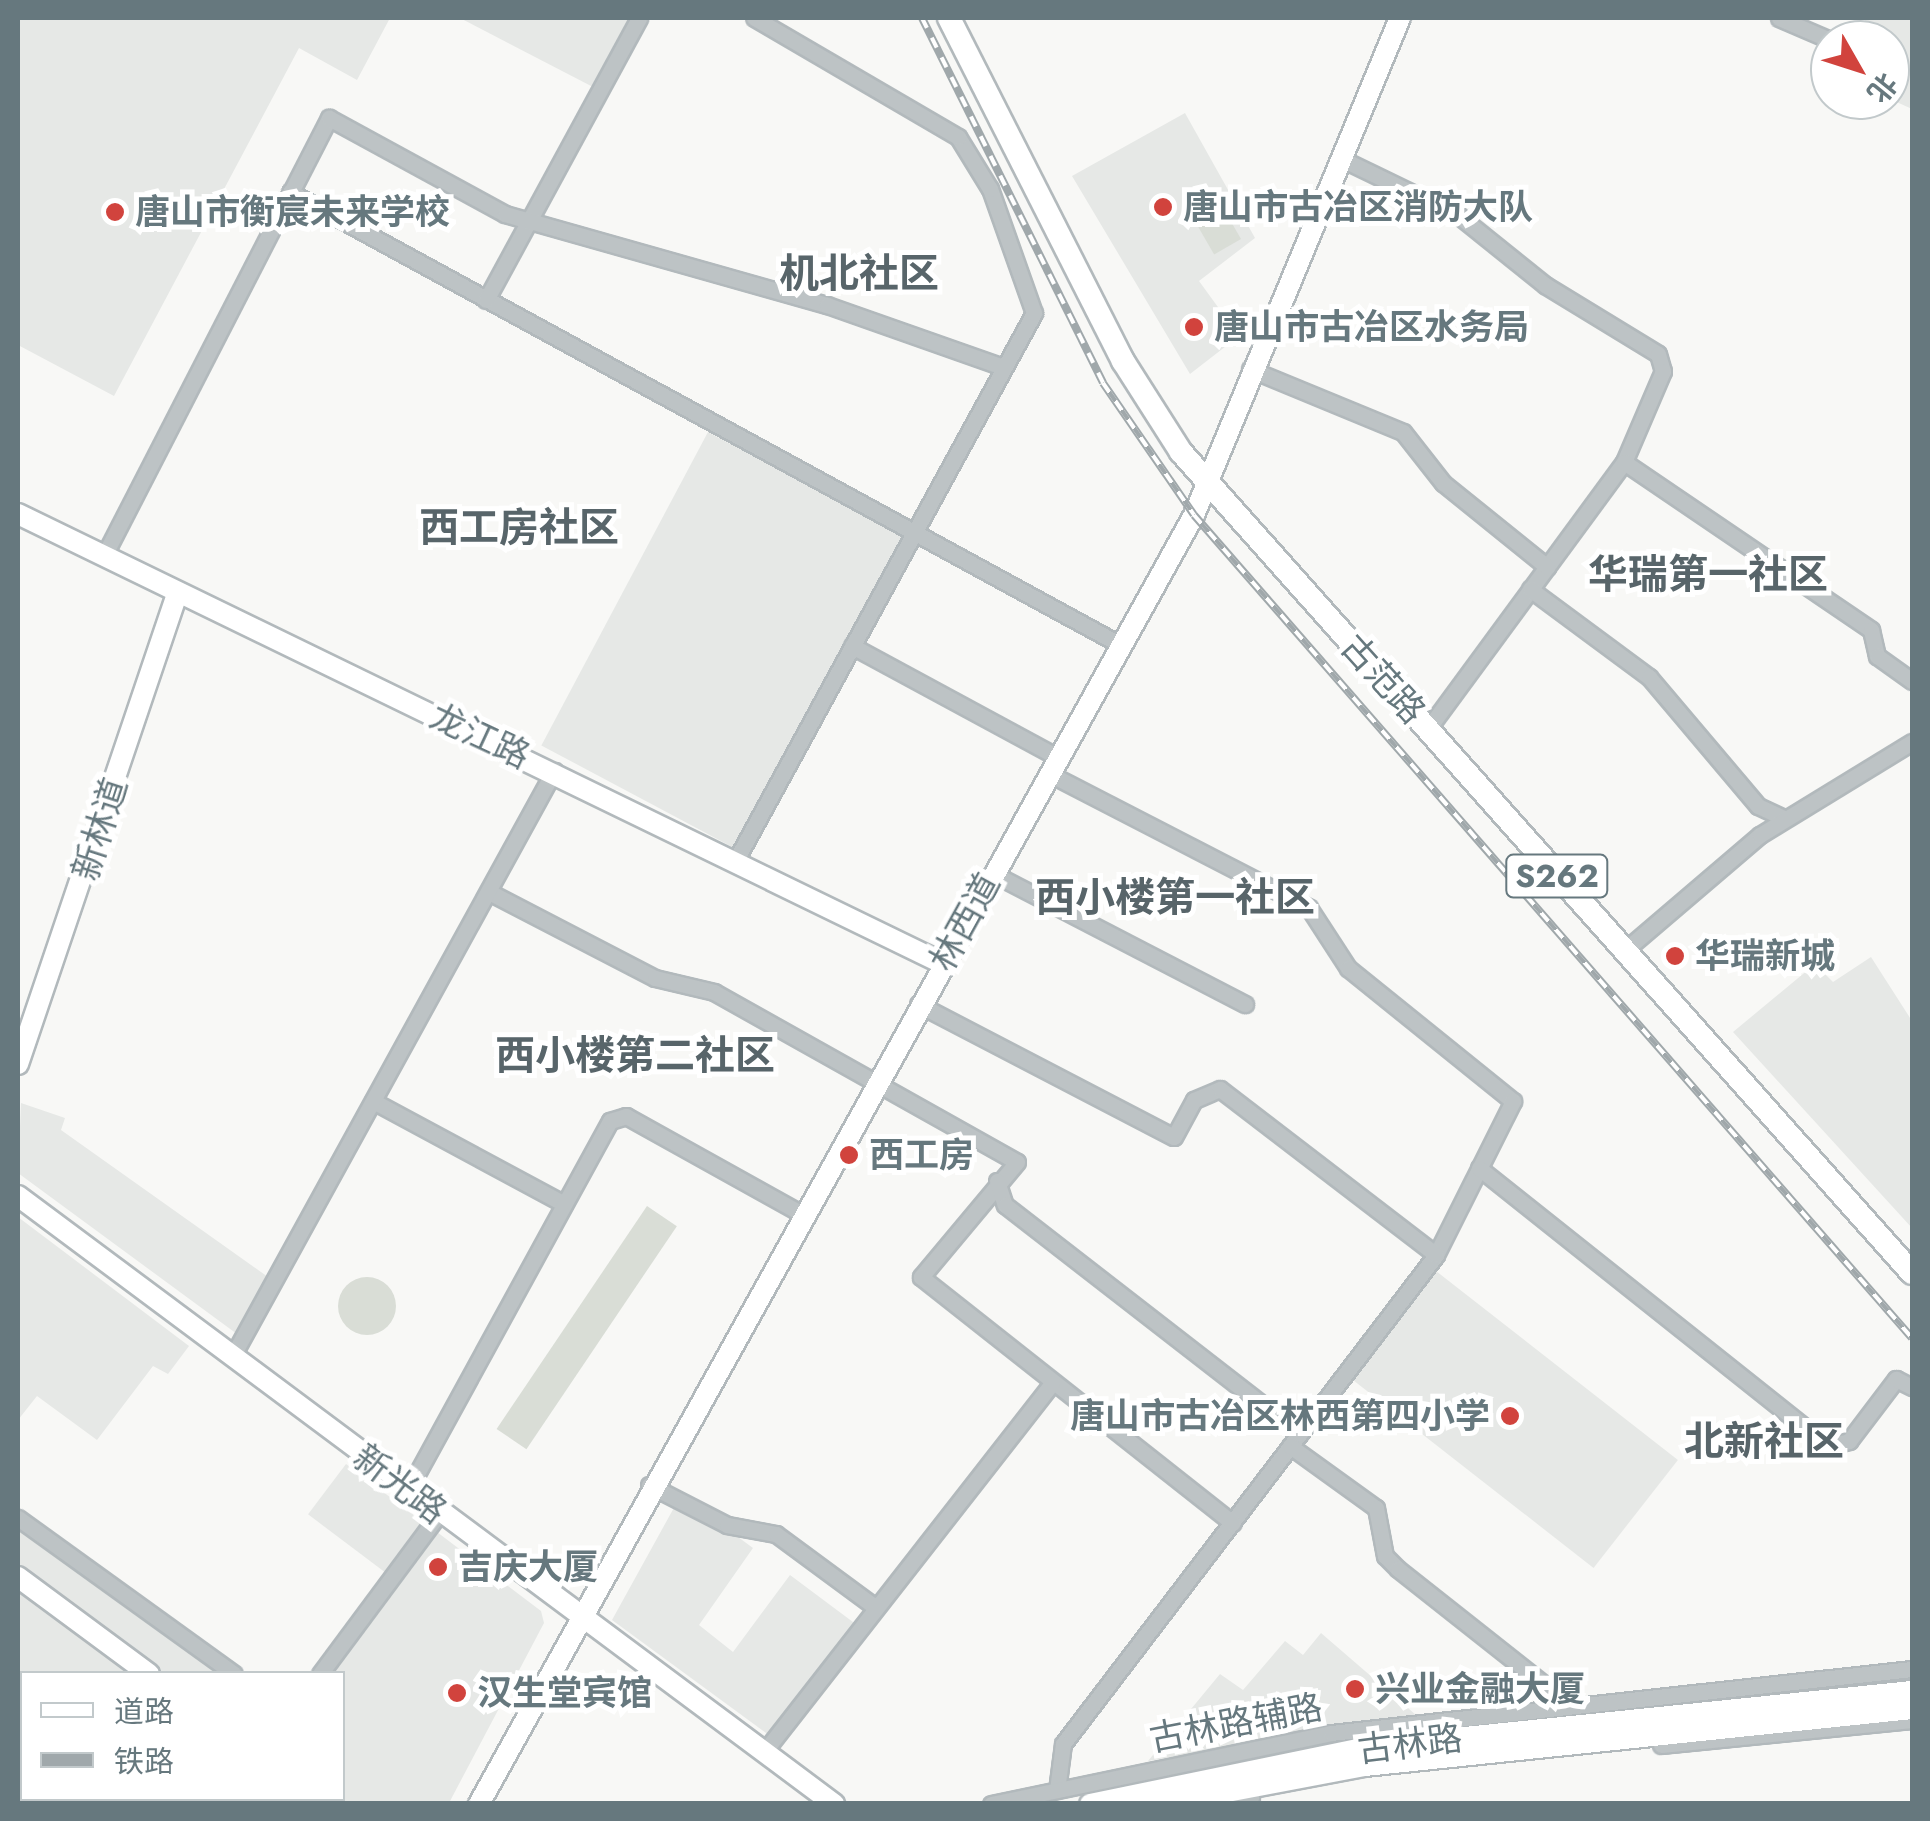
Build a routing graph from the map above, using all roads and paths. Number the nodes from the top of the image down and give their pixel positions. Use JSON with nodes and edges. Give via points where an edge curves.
{"nodes":[{"id":1,"x":638,"y":18,"type":"edge"},
{"id":2,"x":754,"y":18,"type":"edge"},
{"id":3,"x":950,"y":18,"type":"edge"},
{"id":4,"x":1400,"y":18,"type":"edge"},
{"id":5,"x":1780,"y":18,"type":"edge"},
{"id":6,"x":1810,"y":31,"type":"edge"},
{"id":7,"x":1342,"y":159,"type":"junction"},
{"id":8,"x":290,"y":192,"type":"junction"},
{"id":9,"x":532,"y":218,"type":"junction"},
{"id":10,"x":486,"y":300,"type":"junction"},
{"id":11,"x":1004,"y":368,"type":"junction"},
{"id":12,"x":1250,"y":369,"type":"junction"},
{"id":13,"x":1624,"y":462,"type":"junction"},
{"id":14,"x":1202,"y":478,"type":"junction"},
{"id":15,"x":18,"y":514,"type":"edge"},
{"id":16,"x":914,"y":532,"type":"junction"},
{"id":17,"x":107,"y":550,"type":"junction"},
{"id":18,"x":1546,"y":567,"type":"junction"},
{"id":19,"x":1530,"y":589,"type":"junction"},
{"id":20,"x":178,"y":592,"type":"junction"},
{"id":21,"x":1121,"y":645,"type":"junction"},
{"id":22,"x":852,"y":646,"type":"junction"},
{"id":23,"x":1912,"y":681,"type":"edge"},
{"id":24,"x":1428,"y":728,"type":"junction"},
{"id":25,"x":1912,"y":742,"type":"edge"},
{"id":26,"x":1053,"y":765,"type":"junction"},
{"id":27,"x":554,"y":771,"type":"junction"},
{"id":28,"x":1758,"y":806,"type":"junction"},
{"id":29,"x":1784,"y":818,"type":"junction"},
{"id":30,"x":1760,"y":835,"type":"junction"},
{"id":31,"x":737,"y":858,"type":"junction"},
{"id":32,"x":992,"y":873,"type":"junction"},
{"id":33,"x":489,"y":892,"type":"junction"},
{"id":34,"x":1624,"y":951,"type":"junction"},
{"id":35,"x":942,"y":963,"type":"junction"},
{"id":36,"x":918,"y":1004,"type":"junction"},
{"id":37,"x":1245,"y":1004,"type":"dead end"},
{"id":38,"x":18,"y":1064,"type":"edge"},
{"id":39,"x":875,"y":1082,"type":"junction"},
{"id":40,"x":373,"y":1100,"type":"junction"},
{"id":41,"x":1479,"y":1168,"type":"junction"},
{"id":42,"x":997,"y":1181,"type":"junction"},
{"id":43,"x":18,"y":1196,"type":"edge"},
{"id":44,"x":564,"y":1204,"type":"junction"},
{"id":45,"x":800,"y":1213,"type":"junction"},
{"id":46,"x":1436,"y":1255,"type":"junction"},
{"id":47,"x":1912,"y":1273,"type":"edge"},
{"id":48,"x":232,"y":1357,"type":"junction"},
{"id":49,"x":1052,"y":1383,"type":"junction"},
{"id":50,"x":1912,"y":1387,"type":"edge"},
{"id":51,"x":1295,"y":1440,"type":"junction"},
{"id":52,"x":649,"y":1485,"type":"junction"},
{"id":53,"x":408,"y":1490,"type":"junction"},
{"id":54,"x":440,"y":1514,"type":"junction"},
{"id":55,"x":18,"y":1518,"type":"edge"},
{"id":56,"x":1232,"y":1522,"type":"junction"},
{"id":57,"x":18,"y":1577,"type":"edge"},
{"id":58,"x":875,"y":1607,"type":"junction"},
{"id":59,"x":578,"y":1614,"type":"junction"},
{"id":60,"x":1912,"y":1669,"type":"edge"},
{"id":61,"x":145,"y":1671,"type":"edge"},
{"id":62,"x":230,"y":1671,"type":"edge"},
{"id":63,"x":322,"y":1671,"type":"edge"},
{"id":64,"x":1546,"y":1686,"type":"dead end"},
{"id":65,"x":1912,"y":1691,"type":"edge"},
{"id":66,"x":1912,"y":1709,"type":"edge"},
{"id":67,"x":1912,"y":1720,"type":"edge"},
{"id":68,"x":764,"y":1752,"type":"junction"},
{"id":69,"x":1058,"y":1790,"type":"junction"},
{"id":70,"x":479,"y":1804,"type":"edge"},
{"id":71,"x":834,"y":1804,"type":"edge"},
{"id":72,"x":991,"y":1804,"type":"edge"},
{"id":73,"x":1090,"y":1804,"type":"edge"},
{"id":74,"x":1163,"y":1804,"type":"edge"},
{"id":75,"x":1221,"y":1804,"type":"edge"}],
"edges":[{"from":1,"to":9,"type":"street"},
{"from":2,"to":11,"type":"street","via":[[944,125],[970,152],[1034,302]]},
{"from":3,"to":14,"type":"main road","name":"古范路","number":"S262","via":[[1123,361]]},
{"from":4,"to":7,"type":"main road","name":"林西道"},
{"from":5,"to":6,"type":"street"},
{"from":7,"to":12,"type":"main road","name":"林西道"},
{"from":7,"to":13,"type":"street","via":[[1432,198],[1545,285],[1658,354],[1663,384]]},
{"from":8,"to":9,"type":"street","via":[[328,118],[505,214]]},
{"from":8,"to":10,"type":"street"},
{"from":8,"to":17,"type":"street"},
{"from":9,"to":10,"type":"street"},
{"from":9,"to":11,"type":"street"},
{"from":10,"to":16,"type":"street"},
{"from":11,"to":16,"type":"street"},
{"from":12,"to":14,"type":"main road","name":"林西道"},
{"from":12,"to":18,"type":"street","via":[[1402,432],[1443,482]]},
{"from":13,"to":18,"type":"street"},
{"from":13,"to":23,"type":"street","via":[[1871,630],[1877,656]]},
{"from":14,"to":21,"type":"main road","name":"林西道","via":[[1194,515]]},
{"from":14,"to":24,"type":"main road","name":"古范路","number":"S262"},
{"from":15,"to":17,"type":"main road","name":"龙江路"},
{"from":16,"to":21,"type":"street"},
{"from":16,"to":22,"type":"street"},
{"from":17,"to":20,"type":"main road","name":"龙江路"},
{"from":18,"to":19,"type":"street"},
{"from":19,"to":24,"type":"street"},
{"from":19,"to":28,"type":"street","via":[[1649,677]]},
{"from":20,"to":27,"type":"main road","name":"龙江路"},
{"from":20,"to":38,"type":"main road","name":"新林道"},
{"from":21,"to":26,"type":"main road","name":"林西道"},
{"from":22,"to":26,"type":"street"},
{"from":22,"to":31,"type":"street"},
{"from":24,"to":34,"type":"main road","name":"古范路","number":"S262"},
{"from":25,"to":29,"type":"street"},
{"from":26,"to":32,"type":"main road","name":"林西道"},
{"from":26,"to":41,"type":"street","via":[[1309,908],[1355,975],[1513,1100]]},
{"from":27,"to":31,"type":"main road","name":"龙江路"},
{"from":27,"to":33,"type":"street"},
{"from":28,"to":29,"type":"street"},
{"from":28,"to":30,"type":"street"},
{"from":29,"to":30,"type":"street"},
{"from":30,"to":34,"type":"street"},
{"from":31,"to":35,"type":"main road","name":"龙江路"},
{"from":32,"to":35,"type":"main road","name":"林西道"},
{"from":32,"to":37,"type":"street"},
{"from":33,"to":39,"type":"street","via":[[654,978],[714,992]]},
{"from":33,"to":40,"type":"street"},
{"from":34,"to":47,"type":"main road","name":"古范路","number":"S262"},
{"from":35,"to":36,"type":"main road","name":"林西道"},
{"from":36,"to":39,"type":"main road","name":"林西道"},
{"from":36,"to":46,"type":"street","via":[[1174,1138],[1194,1100],[1220,1089]]},
{"from":39,"to":42,"type":"street","via":[[1018,1162]]},
{"from":39,"to":45,"type":"main road","name":"林西道"},
{"from":40,"to":44,"type":"street"},
{"from":40,"to":48,"type":"street"},
{"from":41,"to":46,"type":"street"},
{"from":41,"to":50,"type":"street","via":[[1830,1446],[1849,1441],[1896,1379]]},
{"from":42,"to":49,"type":"street","via":[[920,1277]]},
{"from":42,"to":51,"type":"street","via":[[1004,1205]]},
{"from":43,"to":48,"type":"main road","name":"新光路"},
{"from":44,"to":45,"type":"street","via":[[610,1121],[626,1116]]},
{"from":44,"to":53,"type":"street"},
{"from":45,"to":52,"type":"main road","name":"林西道"},
{"from":46,"to":51,"type":"street"},
{"from":48,"to":53,"type":"main road","name":"新光路"},
{"from":49,"to":56,"type":"street"},
{"from":49,"to":58,"type":"street"},
{"from":51,"to":56,"type":"street"},
{"from":51,"to":64,"type":"street","via":[[1376,1508],[1384,1556]]},
{"from":52,"to":58,"type":"street","via":[[727,1524],[776,1534]]},
{"from":52,"to":59,"type":"main road","name":"林西道"},
{"from":53,"to":54,"type":"main road","name":"新光路"},
{"from":54,"to":59,"type":"main road","name":"新光路"},
{"from":54,"to":63,"type":"street"},
{"from":55,"to":62,"type":"street"},
{"from":56,"to":69,"type":"street","via":[[1063,1744]]},
{"from":57,"to":61,"type":"main road"},
{"from":58,"to":68,"type":"street"},
{"from":59,"to":68,"type":"main road","name":"新光路"},
{"from":59,"to":70,"type":"main road","name":"林西道"},
{"from":60,"to":69,"type":"street","name":"古林路辅路","via":[[1330,1733]]},
{"from":65,"to":73,"type":"main road","name":"古林路","via":[[1368,1747]]},
{"from":66,"to":74,"type":"main road","name":"古林路","via":[[1383,1764]]},
{"from":67,"to":75,"type":"street","via":[[1380,1774]]},
{"from":68,"to":71,"type":"main road","name":"新光路"},
{"from":69,"to":72,"type":"street","name":"古林路辅路"}]}
